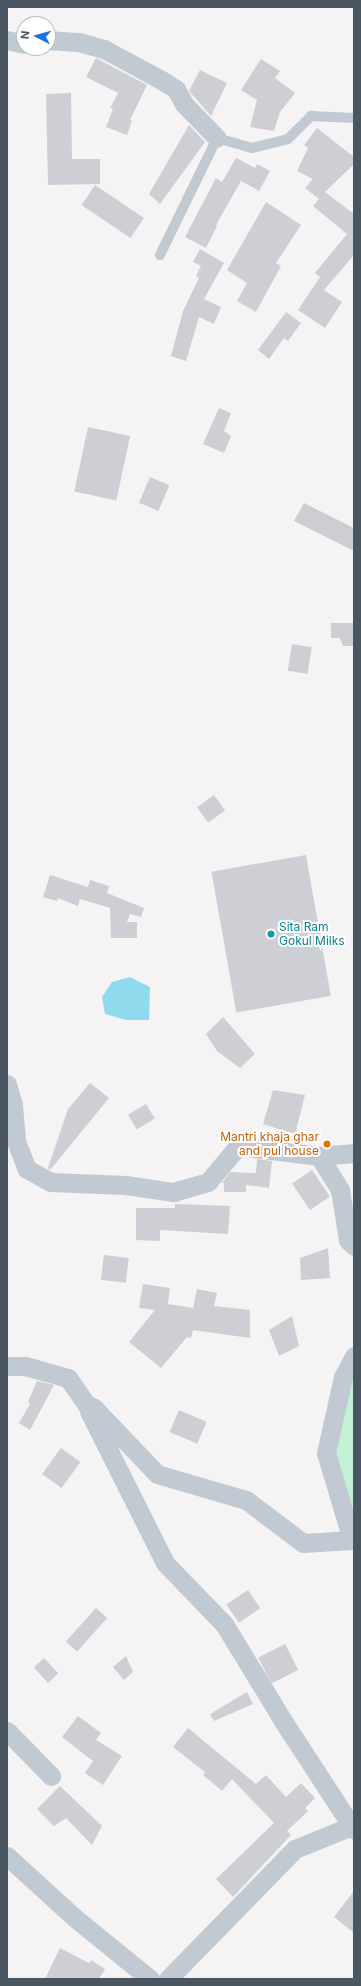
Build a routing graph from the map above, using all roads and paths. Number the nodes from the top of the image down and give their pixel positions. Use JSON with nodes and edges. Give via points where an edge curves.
{"nodes":[{"id":1,"x":56,"y":41,"type":"edge"},
{"id":2,"x":354,"y":118,"type":"edge"},
{"id":3,"x":217,"y":138,"type":"junction"},
{"id":4,"x":160,"y":255,"type":"dead end"},
{"id":5,"x":7,"y":1084,"type":"edge"},
{"id":6,"x":354,"y":1152,"type":"edge"},
{"id":7,"x":319,"y":1156,"type":"junction"},
{"id":8,"x":354,"y":1246,"type":"edge"},
{"id":9,"x":354,"y":1356,"type":"edge"},
{"id":10,"x":7,"y":1366,"type":"edge"},
{"id":11,"x":86,"y":1404,"type":"junction"},
{"id":12,"x":7,"y":1731,"type":"edge"},
{"id":13,"x":51,"y":1776,"type":"dead end"},
{"id":14,"x":352,"y":1828,"type":"edge"},
{"id":15,"x":7,"y":1856,"type":"edge"},
{"id":16,"x":150,"y":1979,"type":"edge"},
{"id":17,"x":168,"y":1979,"type":"edge"}],
"edges":[{"from":1,"to":3,"type":"street","via":[[79,42],[104,49],[163,81],[176,89],[184,104]]},
{"from":2,"to":3,"type":"lane","via":[[311,116],[288,139],[252,148]]},
{"from":3,"to":4,"type":"lane"},
{"from":5,"to":7,"type":"street","via":[[14,1105],[16,1141],[27,1169],[50,1182],[126,1185],[173,1192],[208,1182],[238,1146]]},
{"from":6,"to":7,"type":"street"},
{"from":7,"to":8,"type":"street","via":[[340,1190],[348,1240]]},
{"from":9,"to":11,"type":"street","via":[[343,1377],[326,1453],[352,1540],[303,1543],[246,1500],[157,1474],[94,1408]]},
{"from":10,"to":11,"type":"street","via":[[25,1366],[68,1378]]},
{"from":11,"to":14,"type":"street","via":[[165,1563],[224,1624]]},
{"from":12,"to":13,"type":"street"},
{"from":14,"to":17,"type":"street","via":[[295,1849]]},
{"from":15,"to":16,"type":"street","via":[[75,1918]]}]}
